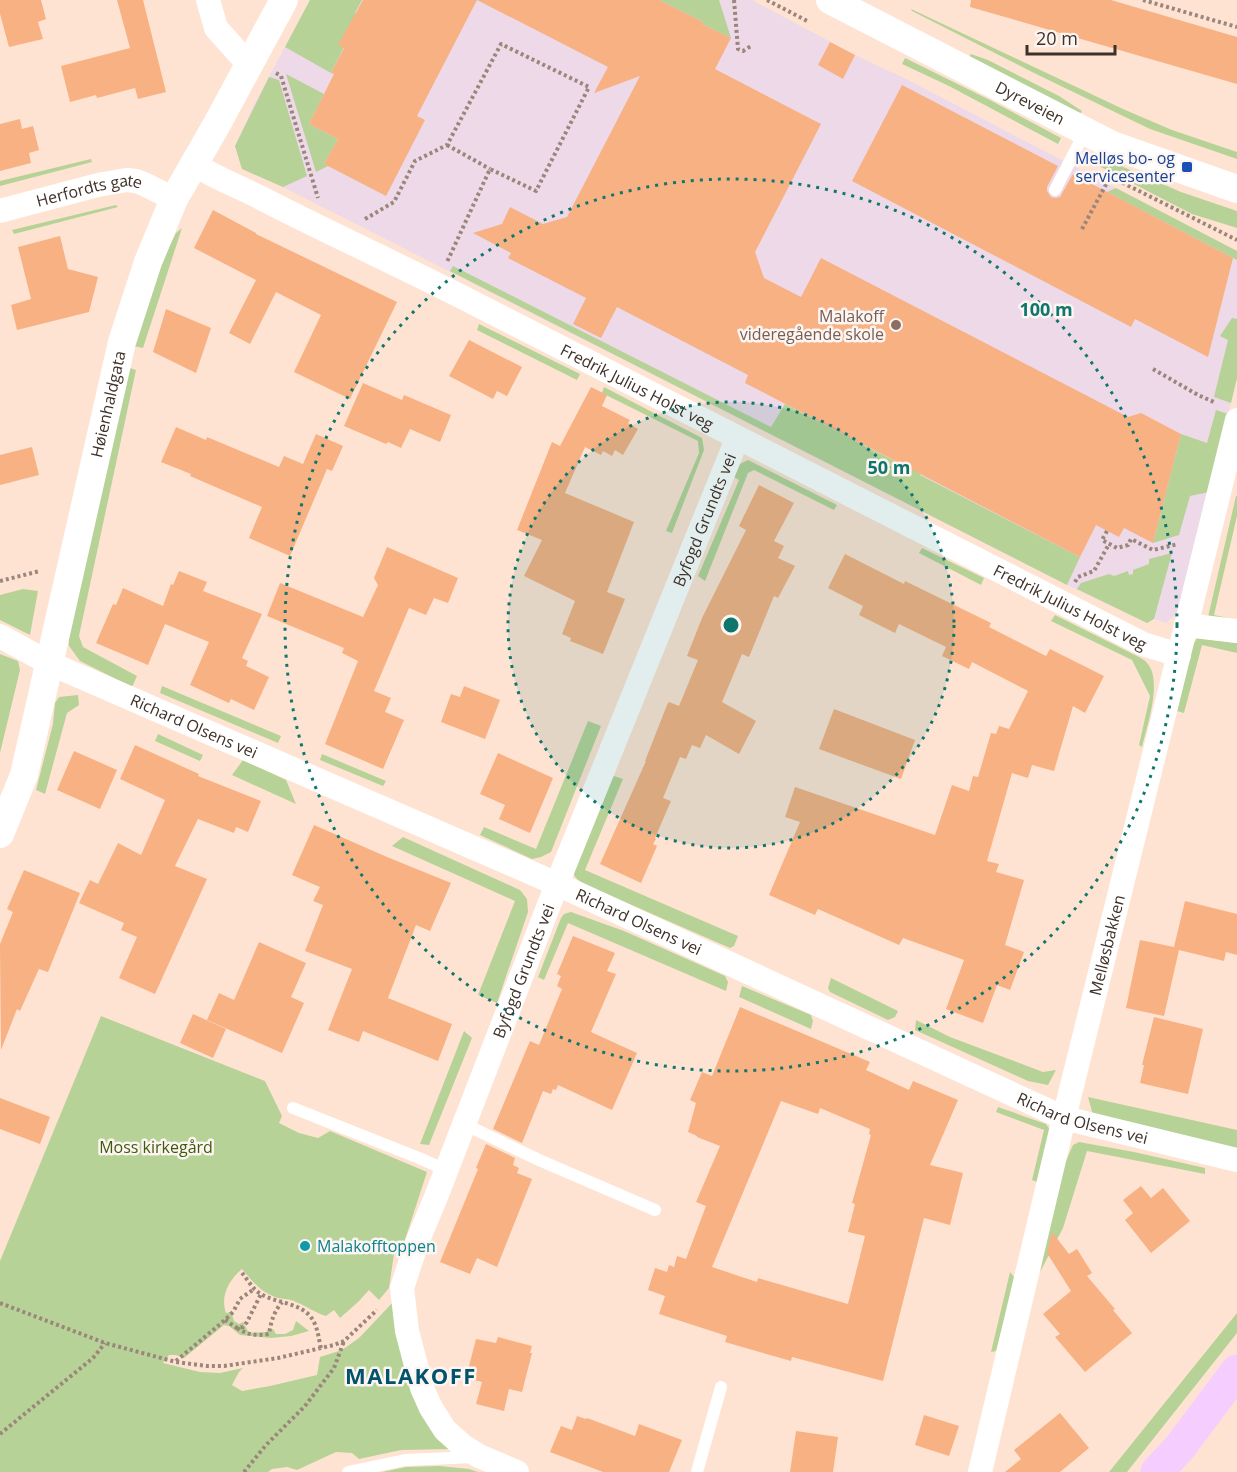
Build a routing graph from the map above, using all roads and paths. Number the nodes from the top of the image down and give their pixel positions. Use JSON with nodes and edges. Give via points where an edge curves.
{"nodes":[{"id":1,"x":208,"y":0,"type":"edge"},
{"id":2,"x":284,"y":0,"type":"edge"},
{"id":3,"x":734,"y":0,"type":"edge"},
{"id":4,"x":830,"y":0,"type":"edge"},
{"id":5,"x":1143,"y":0,"type":"edge"},
{"id":6,"x":1237,"y":27,"type":"edge"},
{"id":7,"x":751,"y":46,"type":"dead end"},
{"id":8,"x":261,"y":68,"type":"junction"},
{"id":9,"x":1085,"y":132,"type":"junction"},
{"id":10,"x":447,"y":145,"type":"junction"},
{"id":11,"x":194,"y":164,"type":"junction"},
{"id":12,"x":490,"y":169,"type":"junction"},
{"id":13,"x":1110,"y":177,"type":"dead end"},
{"id":14,"x":1237,"y":189,"type":"edge"},
{"id":15,"x":1055,"y":190,"type":"dead end"},
{"id":16,"x":174,"y":199,"type":"junction"},
{"id":17,"x":320,"y":206,"type":"dead end"},
{"id":18,"x":0,"y":211,"type":"edge"},
{"id":19,"x":359,"y":223,"type":"dead end"},
{"id":20,"x":1082,"y":230,"type":"dead end"},
{"id":21,"x":437,"y":284,"type":"junction"},
{"id":22,"x":1154,"y":369,"type":"dead end"},
{"id":23,"x":1198,"y":395,"type":"dead end"},
{"id":24,"x":1237,"y":420,"type":"edge"},
{"id":25,"x":737,"y":439,"type":"junction"},
{"id":26,"x":1107,"y":531,"type":"dead end"},
{"id":27,"x":1109,"y":544,"type":"junction"},
{"id":28,"x":1153,"y":550,"type":"dead end"},
{"id":29,"x":40,"y":570,"type":"dead end"},
{"id":30,"x":1094,"y":571,"type":"dead end"},
{"id":31,"x":0,"y":581,"type":"edge"},
{"id":32,"x":1186,"y":626,"type":"junction"},
{"id":33,"x":1237,"y":631,"type":"edge"},
{"id":34,"x":0,"y":636,"type":"edge"},
{"id":35,"x":1179,"y":656,"type":"junction"},
{"id":36,"x":49,"y":663,"type":"junction"},
{"id":37,"x":1,"y":830,"type":"edge"},
{"id":38,"x":557,"y":884,"type":"junction"},
{"id":39,"x":293,"y":1108,"type":"dead end"},
{"id":40,"x":1064,"y":1118,"type":"junction"},
{"id":41,"x":464,"y":1124,"type":"junction"},
{"id":42,"x":1237,"y":1160,"type":"edge"},
{"id":43,"x":446,"y":1170,"type":"junction"},
{"id":44,"x":655,"y":1210,"type":"dead end"},
{"id":45,"x":242,"y":1273,"type":"dead end"},
{"id":46,"x":402,"y":1288,"type":"junction"},
{"id":47,"x":254,"y":1289,"type":"junction"},
{"id":48,"x":261,"y":1294,"type":"junction"},
{"id":49,"x":282,"y":1302,"type":"junction"},
{"id":50,"x":0,"y":1303,"type":"edge"},
{"id":51,"x":225,"y":1320,"type":"junction"},
{"id":52,"x":237,"y":1328,"type":"junction"},
{"id":53,"x":344,"y":1341,"type":"junction"},
{"id":54,"x":105,"y":1342,"type":"junction"},
{"id":55,"x":321,"y":1349,"type":"junction"},
{"id":56,"x":176,"y":1362,"type":"junction"},
{"id":57,"x":1237,"y":1371,"type":"edge"},
{"id":58,"x":721,"y":1387,"type":"dead end"},
{"id":59,"x":0,"y":1434,"type":"edge"},
{"id":60,"x":479,"y":1456,"type":"junction"},
{"id":61,"x":244,"y":1472,"type":"edge"},
{"id":62,"x":348,"y":1472,"type":"edge"},
{"id":63,"x":517,"y":1472,"type":"edge"},
{"id":64,"x":698,"y":1472,"type":"edge"},
{"id":65,"x":980,"y":1472,"type":"edge"},
{"id":66,"x":1157,"y":1472,"type":"edge"}],
"edges":[{"from":1,"to":8,"type":"street","via":[[216,28]]},
{"from":2,"to":8,"type":"street","name":"Høienhaldgata"},
{"from":3,"to":7,"type":"path","via":[[738,49],[743,51]]},
{"from":4,"to":9,"type":"street","name":"Dyreveien"},
{"from":5,"to":6,"type":"path"},
{"from":8,"to":11,"type":"street","name":"Høienhaldgata"},
{"from":8,"to":17,"type":"path","via":[[281,76]]},
{"from":9,"to":14,"type":"street","name":"Dyreveien","via":[[1112,146]]},
{"from":9,"to":15,"type":"lane"},
{"from":10,"to":12,"type":"path"},
{"from":10,"to":12,"type":"path","via":[[501,44],[589,87],[536,191]]},
{"from":10,"to":19,"type":"path","via":[[415,161],[394,202]]},
{"from":11,"to":16,"type":"street","name":"Høienhaldgata"},
{"from":11,"to":21,"type":"street","name":"Fredrik Julius Holst veg"},
{"from":12,"to":21,"type":"path"},
{"from":13,"to":20,"type":"path"},
{"from":16,"to":18,"type":"street","name":"Herfordts gate","via":[[126,180]]},
{"from":16,"to":36,"type":"street","name":"Høienhaldgata","via":[[122,342]]},
{"from":21,"to":25,"type":"street","name":"Fredrik Julius Holst veg"},
{"from":22,"to":23,"type":"path"},
{"from":24,"to":32,"type":"street","name":"Melløsbakken"},
{"from":25,"to":35,"type":"street","name":"Fredrik Julius Holst veg","via":[[1143,644]]},
{"from":25,"to":38,"type":"street","name":"Byfogd Grundts vei"},
{"from":26,"to":27,"type":"path","via":[[1102,540]]},
{"from":27,"to":28,"type":"path","via":[[1117,548],[1128,545],[1131,539]]},
{"from":27,"to":30,"type":"path"},
{"from":29,"to":31,"type":"path"},
{"from":32,"to":33,"type":"street"},
{"from":32,"to":35,"type":"street","name":"Melløsbakken"},
{"from":34,"to":36,"type":"street","name":"Richard Olsens vei"},
{"from":35,"to":40,"type":"street","name":"Melløsbakken"},
{"from":36,"to":37,"type":"street","name":"Høienhaldgata","via":[[24,774]]},
{"from":36,"to":38,"type":"street","name":"Richard Olsens vei"},
{"from":38,"to":40,"type":"street","name":"Richard Olsens vei"},
{"from":38,"to":41,"type":"street","name":"Byfogd Grundts vei"},
{"from":39,"to":43,"type":"lane"},
{"from":40,"to":42,"type":"street","name":"Richard Olsens vei"},
{"from":40,"to":65,"type":"street","name":"Melløsbakken"},
{"from":41,"to":43,"type":"street","name":"Byfogd Grundts vei"},
{"from":41,"to":44,"type":"lane"},
{"from":43,"to":46,"type":"street","name":"Byfogd Grundts vei"},
{"from":45,"to":47,"type":"path"},
{"from":46,"to":53,"type":"path"},
{"from":46,"to":60,"type":"street","name":"Byfogd Grundts vei","via":[[407,1331],[431,1408],[445,1430]]},
{"from":47,"to":48,"type":"path"},
{"from":47,"to":51,"type":"path","via":[[240,1299]]},
{"from":48,"to":49,"type":"path"},
{"from":48,"to":52,"type":"path","via":[[247,1322]]},
{"from":49,"to":52,"type":"path","via":[[269,1334],[245,1334]]},
{"from":49,"to":55,"type":"path","via":[[309,1315]]},
{"from":50,"to":54,"type":"path"},
{"from":51,"to":52,"type":"path"},
{"from":51,"to":56,"type":"path"},
{"from":53,"to":55,"type":"path"},
{"from":53,"to":61,"type":"path","via":[[334,1368],[305,1406]]},
{"from":54,"to":56,"type":"path"},
{"from":54,"to":59,"type":"path","via":[[93,1358]]},
{"from":55,"to":56,"type":"path","via":[[224,1366]]},
{"from":57,"to":66,"type":"main road"},
{"from":58,"to":64,"type":"lane"},
{"from":60,"to":62,"type":"lane","via":[[405,1460]]},
{"from":60,"to":63,"type":"street","name":"Byfogd Grundts vei"}]}
